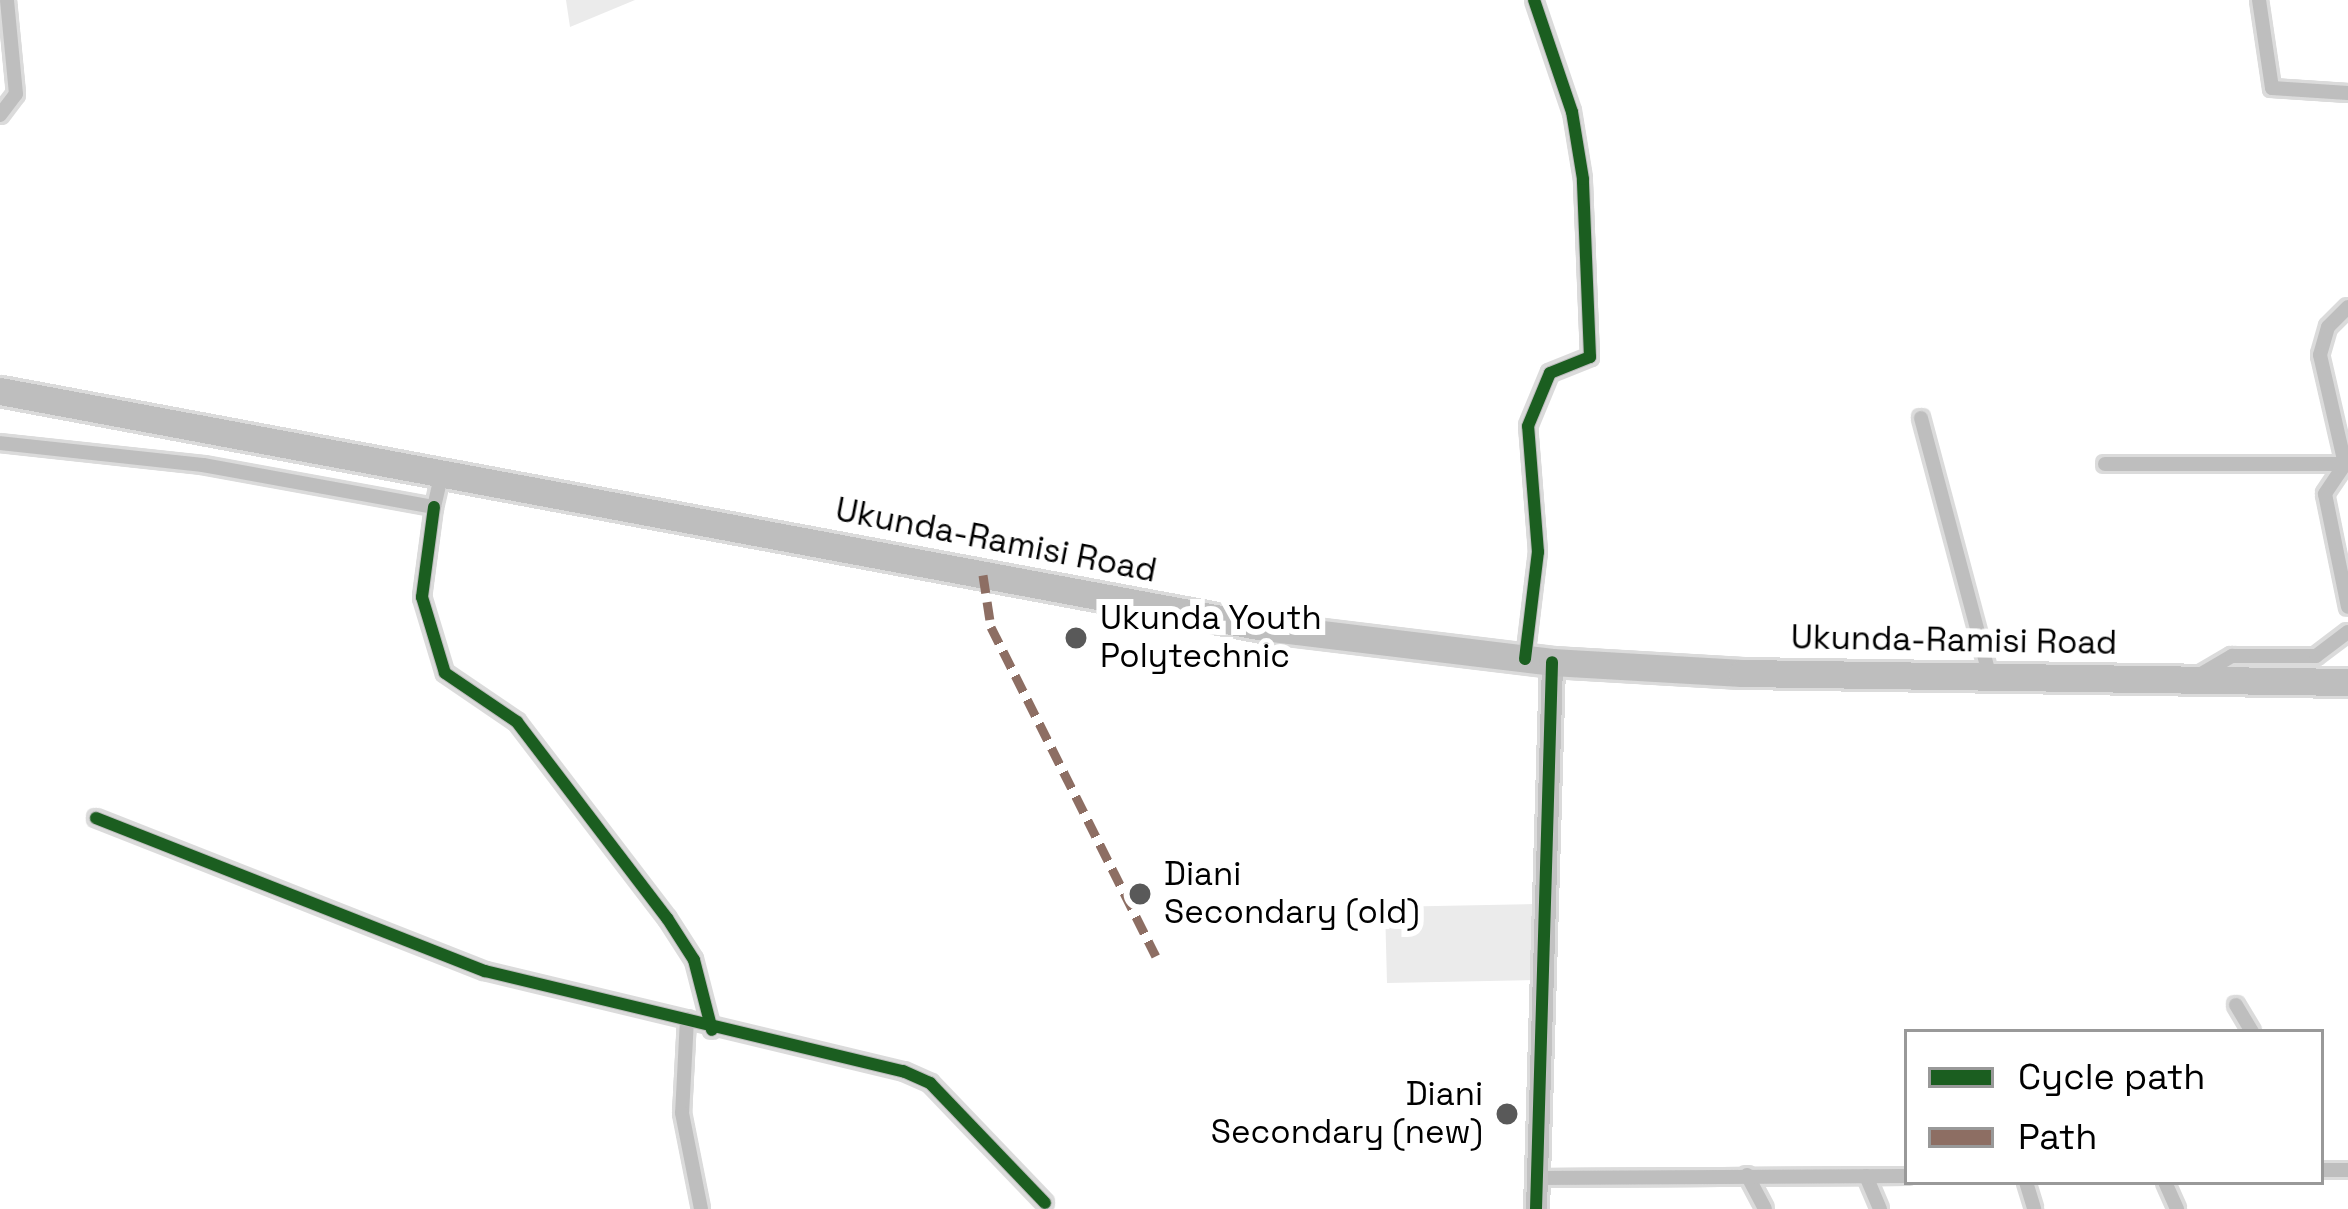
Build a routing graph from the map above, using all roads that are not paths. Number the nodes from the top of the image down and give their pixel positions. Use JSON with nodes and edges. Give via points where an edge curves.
{"nodes":[{"id":1,"x":7,"y":0,"type":"edge"},
{"id":2,"x":1534,"y":0,"type":"edge"},
{"id":3,"x":2259,"y":0,"type":"edge"},
{"id":4,"x":2348,"y":93,"type":"edge"},
{"id":5,"x":0,"y":115,"type":"edge"},
{"id":6,"x":2348,"y":307,"type":"edge"},
{"id":7,"x":0,"y":392,"type":"edge"},
{"id":8,"x":1922,"y":418,"type":"dead end"},
{"id":9,"x":0,"y":443,"type":"edge"},
{"id":10,"x":2105,"y":464,"type":"dead end"},
{"id":11,"x":2347,"y":464,"type":"edge"},
{"id":12,"x":442,"y":473,"type":"junction"},
{"id":13,"x":434,"y":507,"type":"junction"},
{"id":14,"x":2348,"y":607,"type":"edge"},
{"id":15,"x":2348,"y":632,"type":"edge"},
{"id":16,"x":1539,"y":660,"type":"junction"},
{"id":17,"x":1990,"y":678,"type":"junction"},
{"id":18,"x":2192,"y":680,"type":"junction"},
{"id":19,"x":2348,"y":682,"type":"edge"},
{"id":20,"x":96,"y":818,"type":"dead end"},
{"id":21,"x":2236,"y":1005,"type":"dead end"},
{"id":22,"x":686,"y":1019,"type":"junction"},
{"id":23,"x":2250,"y":1029,"type":"edge"},
{"id":24,"x":712,"y":1030,"type":"junction"},
{"id":25,"x":1747,"y":1175,"type":"junction"},
{"id":26,"x":1866,"y":1176,"type":"junction"},
{"id":27,"x":1904,"y":1176,"type":"edge"},
{"id":28,"x":1535,"y":1178,"type":"junction"},
{"id":29,"x":1045,"y":1203,"type":"dead end"},
{"id":30,"x":701,"y":1209,"type":"edge"},
{"id":31,"x":1536,"y":1209,"type":"edge"},
{"id":32,"x":1765,"y":1209,"type":"edge"},
{"id":33,"x":1880,"y":1209,"type":"edge"}],
"edges":[{"from":1,"to":5,"type":"street","via":[[16,94]]},
{"from":2,"to":16,"type":"street","via":[[1572,112],[1583,178],[1589,357],[1550,373],[1528,426]]},
{"from":3,"to":4,"type":"street","via":[[2272,88]]},
{"from":6,"to":11,"type":"street","via":[[2328,327],[2320,355]]},
{"from":7,"to":12,"type":"highway","name":"Ukunda-Ramisi Road"},
{"from":8,"to":17,"type":"street"},
{"from":9,"to":13,"type":"street","via":[[203,465]]},
{"from":10,"to":11,"type":"street"},
{"from":11,"to":14,"type":"street","via":[[2325,494]]},
{"from":12,"to":13,"type":"street"},
{"from":12,"to":16,"type":"highway","name":"Ukunda-Ramisi Road","via":[[1150,608]]},
{"from":13,"to":24,"type":"street","via":[[422,597],[445,673],[517,722],[667,918],[694,959]]},
{"from":15,"to":18,"type":"street","via":[[2316,656],[2232,656]]},
{"from":16,"to":17,"type":"highway","name":"Ukunda-Ramisi Road"},
{"from":16,"to":28,"type":"street"},
{"from":17,"to":18,"type":"highway","name":"Ukunda-Ramisi Road"},
{"from":18,"to":19,"type":"highway","name":"Ukunda-Ramisi Road"},
{"from":20,"to":22,"type":"street","via":[[485,971]]},
{"from":21,"to":23,"type":"street"},
{"from":22,"to":24,"type":"street"},
{"from":22,"to":30,"type":"street","via":[[682,1112]]},
{"from":24,"to":29,"type":"street","via":[[929,1083]]},
{"from":25,"to":26,"type":"street"},
{"from":25,"to":28,"type":"street"},
{"from":25,"to":32,"type":"street"},
{"from":26,"to":27,"type":"street"},
{"from":26,"to":33,"type":"street"},
{"from":28,"to":31,"type":"street"}]}
